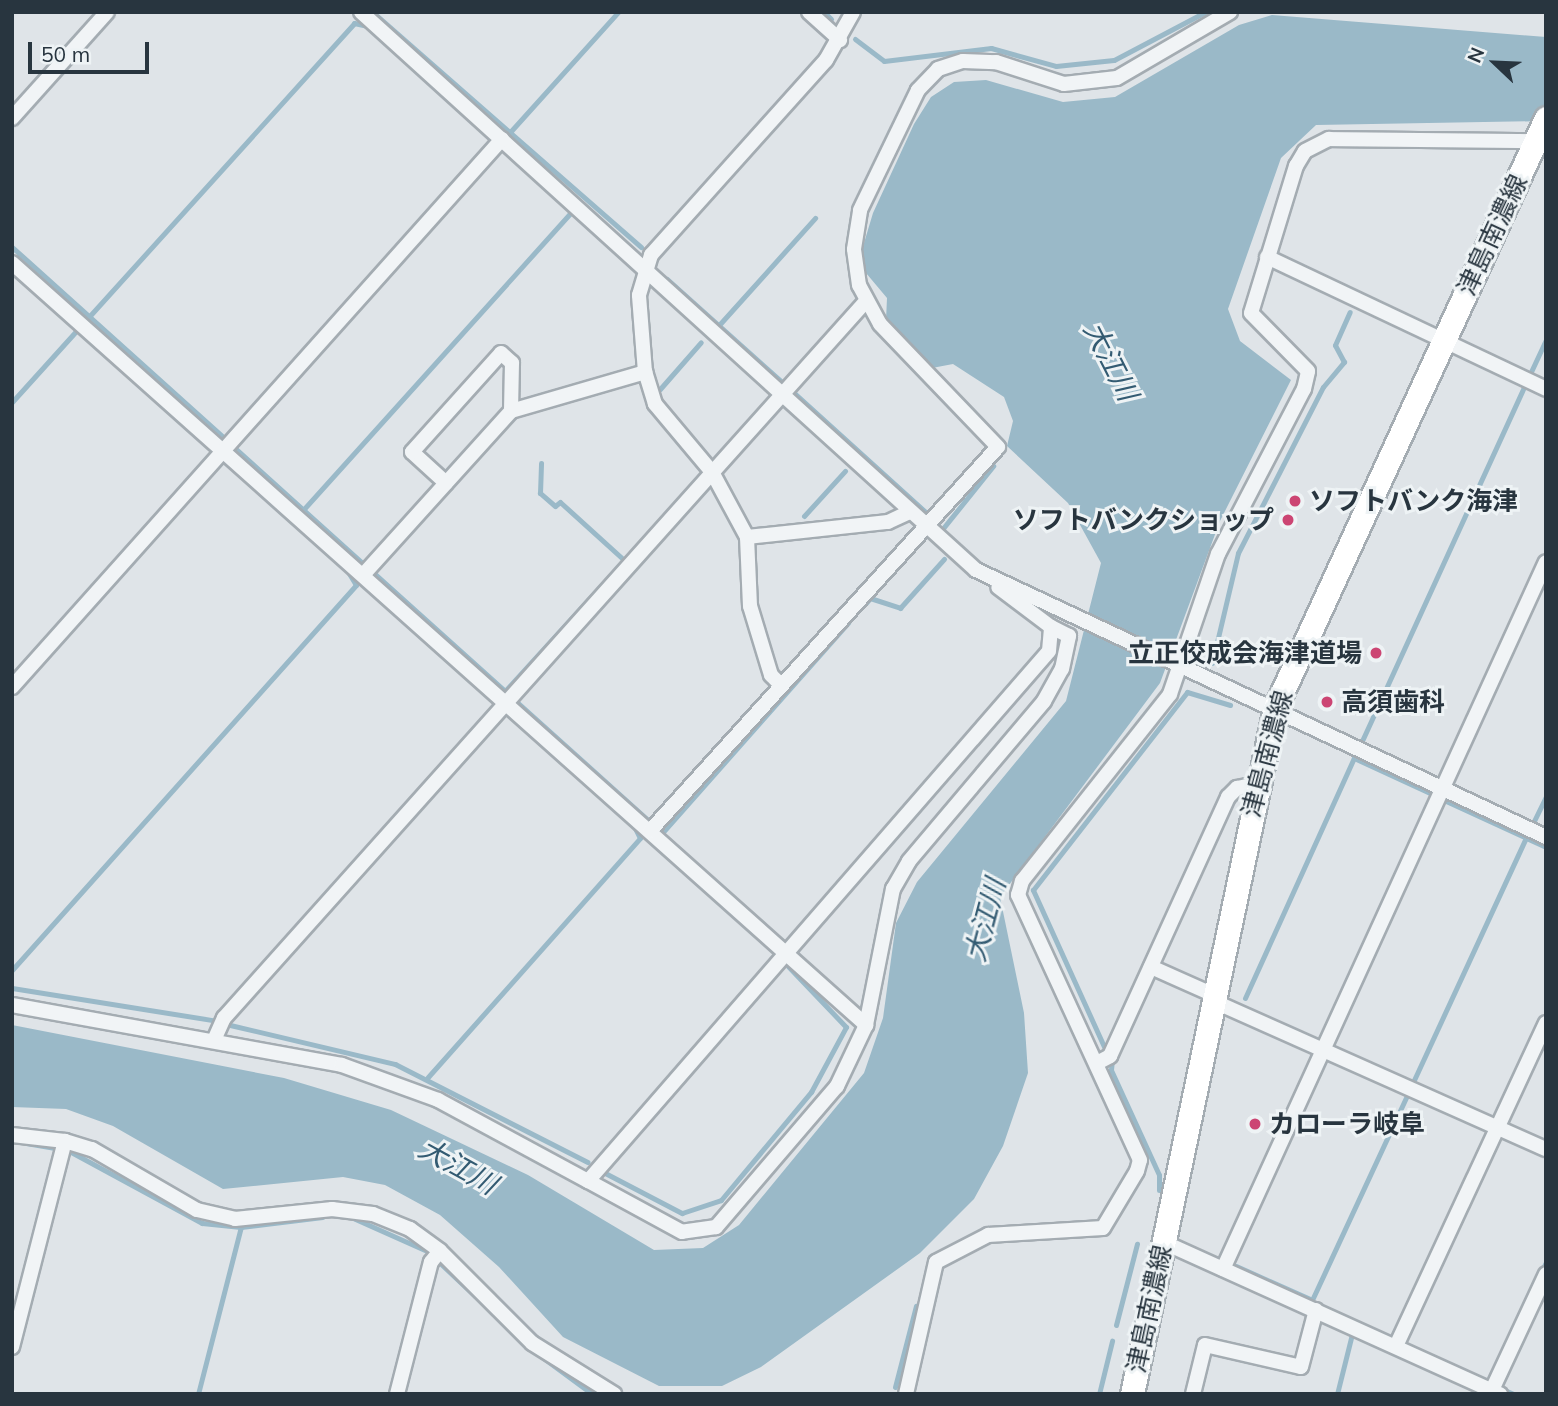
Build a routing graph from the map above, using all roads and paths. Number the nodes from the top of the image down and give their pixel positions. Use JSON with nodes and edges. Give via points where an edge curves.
{"nodes":[{"id":1,"x":107,"y":12,"type":"edge"},
{"id":2,"x":809,"y":12,"type":"edge"},
{"id":3,"x":853,"y":12,"type":"edge"},
{"id":4,"x":1230,"y":12,"type":"edge"},
{"id":5,"x":362,"y":13,"type":"edge"},
{"id":6,"x":840,"y":40,"type":"junction"},
{"id":7,"x":12,"y":118,"type":"edge"},
{"id":8,"x":1541,"y":132,"type":"edge"},
{"id":9,"x":502,"y":139,"type":"junction"},
{"id":10,"x":1267,"y":257,"type":"junction"},
{"id":11,"x":12,"y":263,"type":"edge"},
{"id":12,"x":646,"y":272,"type":"junction"},
{"id":13,"x":866,"y":301,"type":"junction"},
{"id":14,"x":1442,"y":341,"type":"junction"},
{"id":15,"x":645,"y":372,"type":"junction"},
{"id":16,"x":1546,"y":389,"type":"edge"},
{"id":17,"x":779,"y":397,"type":"junction"},
{"id":18,"x":511,"y":411,"type":"junction"},
{"id":19,"x":222,"y":452,"type":"junction"},
{"id":20,"x":712,"y":471,"type":"junction"},
{"id":21,"x":446,"y":483,"type":"junction"},
{"id":22,"x":907,"y":513,"type":"junction"},
{"id":23,"x":924,"y":529,"type":"junction"},
{"id":24,"x":747,"y":537,"type":"junction"},
{"id":25,"x":1546,"y":562,"type":"edge"},
{"id":26,"x":363,"y":575,"type":"junction"},
{"id":27,"x":986,"y":577,"type":"junction"},
{"id":28,"x":1051,"y":627,"type":"junction"},
{"id":29,"x":1180,"y":666,"type":"junction"},
{"id":30,"x":781,"y":685,"type":"junction"},
{"id":31,"x":12,"y":687,"type":"edge"},
{"id":32,"x":509,"y":704,"type":"junction"},
{"id":33,"x":1275,"y":708,"type":"junction"},
{"id":34,"x":1256,"y":784,"type":"junction"},
{"id":35,"x":1444,"y":790,"type":"junction"},
{"id":36,"x":650,"y":831,"type":"junction"},
{"id":37,"x":1546,"y":837,"type":"edge"},
{"id":38,"x":786,"y":954,"type":"junction"},
{"id":39,"x":1150,"y":967,"type":"junction"},
{"id":40,"x":1214,"y":998,"type":"junction"},
{"id":41,"x":12,"y":1005,"type":"edge"},
{"id":42,"x":1546,"y":1023,"type":"edge"},
{"id":43,"x":866,"y":1026,"type":"junction"},
{"id":44,"x":215,"y":1038,"type":"junction"},
{"id":45,"x":1324,"y":1048,"type":"junction"},
{"id":46,"x":1097,"y":1063,"type":"junction"},
{"id":47,"x":1498,"y":1127,"type":"junction"},
{"id":48,"x":12,"y":1135,"type":"edge"},
{"id":49,"x":65,"y":1141,"type":"junction"},
{"id":50,"x":1546,"y":1149,"type":"edge"},
{"id":51,"x":588,"y":1181,"type":"junction"},
{"id":52,"x":1163,"y":1242,"type":"junction"},
{"id":53,"x":440,"y":1251,"type":"junction"},
{"id":54,"x":1223,"y":1269,"type":"junction"},
{"id":55,"x":1546,"y":1274,"type":"edge"},
{"id":56,"x":1316,"y":1310,"type":"junction"},
{"id":57,"x":1396,"y":1346,"type":"junction"},
{"id":58,"x":12,"y":1347,"type":"edge"},
{"id":59,"x":1488,"y":1391,"type":"edge"},
{"id":60,"x":397,"y":1394,"type":"edge"},
{"id":61,"x":614,"y":1394,"type":"edge"},
{"id":62,"x":905,"y":1394,"type":"edge"},
{"id":63,"x":1132,"y":1394,"type":"edge"},
{"id":64,"x":1193,"y":1394,"type":"edge"}],
"edges":[{"from":1,"to":7,"type":"street"},
{"from":2,"to":6,"type":"street"},
{"from":3,"to":6,"type":"street"},
{"from":4,"to":13,"type":"street","via":[[1156,59],[1093,84],[1064,84],[996,62],[963,61],[938,69],[918,90],[860,210],[854,249]]},
{"from":5,"to":9,"type":"street"},
{"from":6,"to":12,"type":"street","via":[[651,256]]},
{"from":8,"to":10,"type":"street","via":[[1317,142],[1296,166]]},
{"from":8,"to":14,"type":"main road","name":"津島南濃線"},
{"from":9,"to":12,"type":"street"},
{"from":9,"to":19,"type":"street"},
{"from":10,"to":14,"type":"street"},
{"from":10,"to":29,"type":"street","via":[[1253,320],[1303,365],[1308,379],[1218,554]]},
{"from":11,"to":19,"type":"street"},
{"from":12,"to":15,"type":"street","via":[[639,295]]},
{"from":12,"to":17,"type":"street"},
{"from":13,"to":17,"type":"street"},
{"from":13,"to":23,"type":"street","via":[[880,324],[998,447]]},
{"from":14,"to":16,"type":"street"},
{"from":14,"to":33,"type":"main road","name":"津島南濃線"},
{"from":15,"to":18,"type":"street"},
{"from":15,"to":20,"type":"street","via":[[655,404]]},
{"from":17,"to":20,"type":"street"},
{"from":17,"to":22,"type":"street"},
{"from":18,"to":21,"type":"street"},
{"from":18,"to":21,"type":"street","via":[[512,363],[501,353],[412,452]]},
{"from":19,"to":26,"type":"street"},
{"from":19,"to":31,"type":"street"},
{"from":20,"to":24,"type":"street"},
{"from":20,"to":32,"type":"street"},
{"from":21,"to":26,"type":"street"},
{"from":22,"to":23,"type":"street"},
{"from":22,"to":24,"type":"street","via":[[888,522]]},
{"from":23,"to":27,"type":"street"},
{"from":23,"to":30,"type":"street"},
{"from":24,"to":30,"type":"street","via":[[750,606],[771,675]]},
{"from":25,"to":35,"type":"street"},
{"from":26,"to":32,"type":"street"},
{"from":27,"to":28,"type":"street"},
{"from":27,"to":29,"type":"street"},
{"from":28,"to":38,"type":"street","via":[[1049,651]]},
{"from":28,"to":43,"type":"street","via":[[1069,636],[1062,669],[1044,701],[909,862],[893,890]]},
{"from":29,"to":33,"type":"street"},
{"from":29,"to":46,"type":"street","via":[[1170,694],[1022,881],[1018,895]]},
{"from":30,"to":36,"type":"street"},
{"from":32,"to":36,"type":"street"},
{"from":32,"to":44,"type":"street","via":[[225,1018]]},
{"from":33,"to":34,"type":"main road","name":"津島南濃線"},
{"from":33,"to":35,"type":"street"},
{"from":34,"to":39,"type":"street","via":[[1237,788],[1228,797]]},
{"from":34,"to":40,"type":"main road","name":"津島南濃線"},
{"from":35,"to":37,"type":"street"},
{"from":35,"to":45,"type":"street"},
{"from":36,"to":38,"type":"street"},
{"from":38,"to":43,"type":"street"},
{"from":38,"to":51,"type":"street"},
{"from":39,"to":40,"type":"street"},
{"from":39,"to":46,"type":"street","via":[[1110,1056]]},
{"from":40,"to":45,"type":"street"},
{"from":40,"to":52,"type":"main road","name":"津島南濃線"},
{"from":41,"to":44,"type":"street"},
{"from":42,"to":47,"type":"street"},
{"from":43,"to":51,"type":"street","via":[[837,1086],[716,1227],[682,1232]]},
{"from":44,"to":51,"type":"street","via":[[389,1080]]},
{"from":45,"to":47,"type":"street"},
{"from":45,"to":54,"type":"street"},
{"from":46,"to":62,"type":"street","via":[[1140,1160],[1111,1222],[1103,1228],[988,1235],[936,1262]]},
{"from":47,"to":50,"type":"street"},
{"from":47,"to":57,"type":"street"},
{"from":48,"to":49,"type":"street"},
{"from":49,"to":53,"type":"street","via":[[92,1149],[197,1210],[235,1219],[332,1209],[373,1214],[410,1229]]},
{"from":49,"to":58,"type":"street"},
{"from":52,"to":54,"type":"street"},
{"from":52,"to":63,"type":"main road","name":"津島南濃線"},
{"from":53,"to":60,"type":"street","via":[[431,1262]]},
{"from":53,"to":61,"type":"street","via":[[532,1343]]},
{"from":54,"to":56,"type":"street"},
{"from":55,"to":59,"type":"street"},
{"from":56,"to":57,"type":"street"},
{"from":56,"to":64,"type":"street","via":[[1301,1367],[1205,1345]]},
{"from":57,"to":59,"type":"street"}]}
